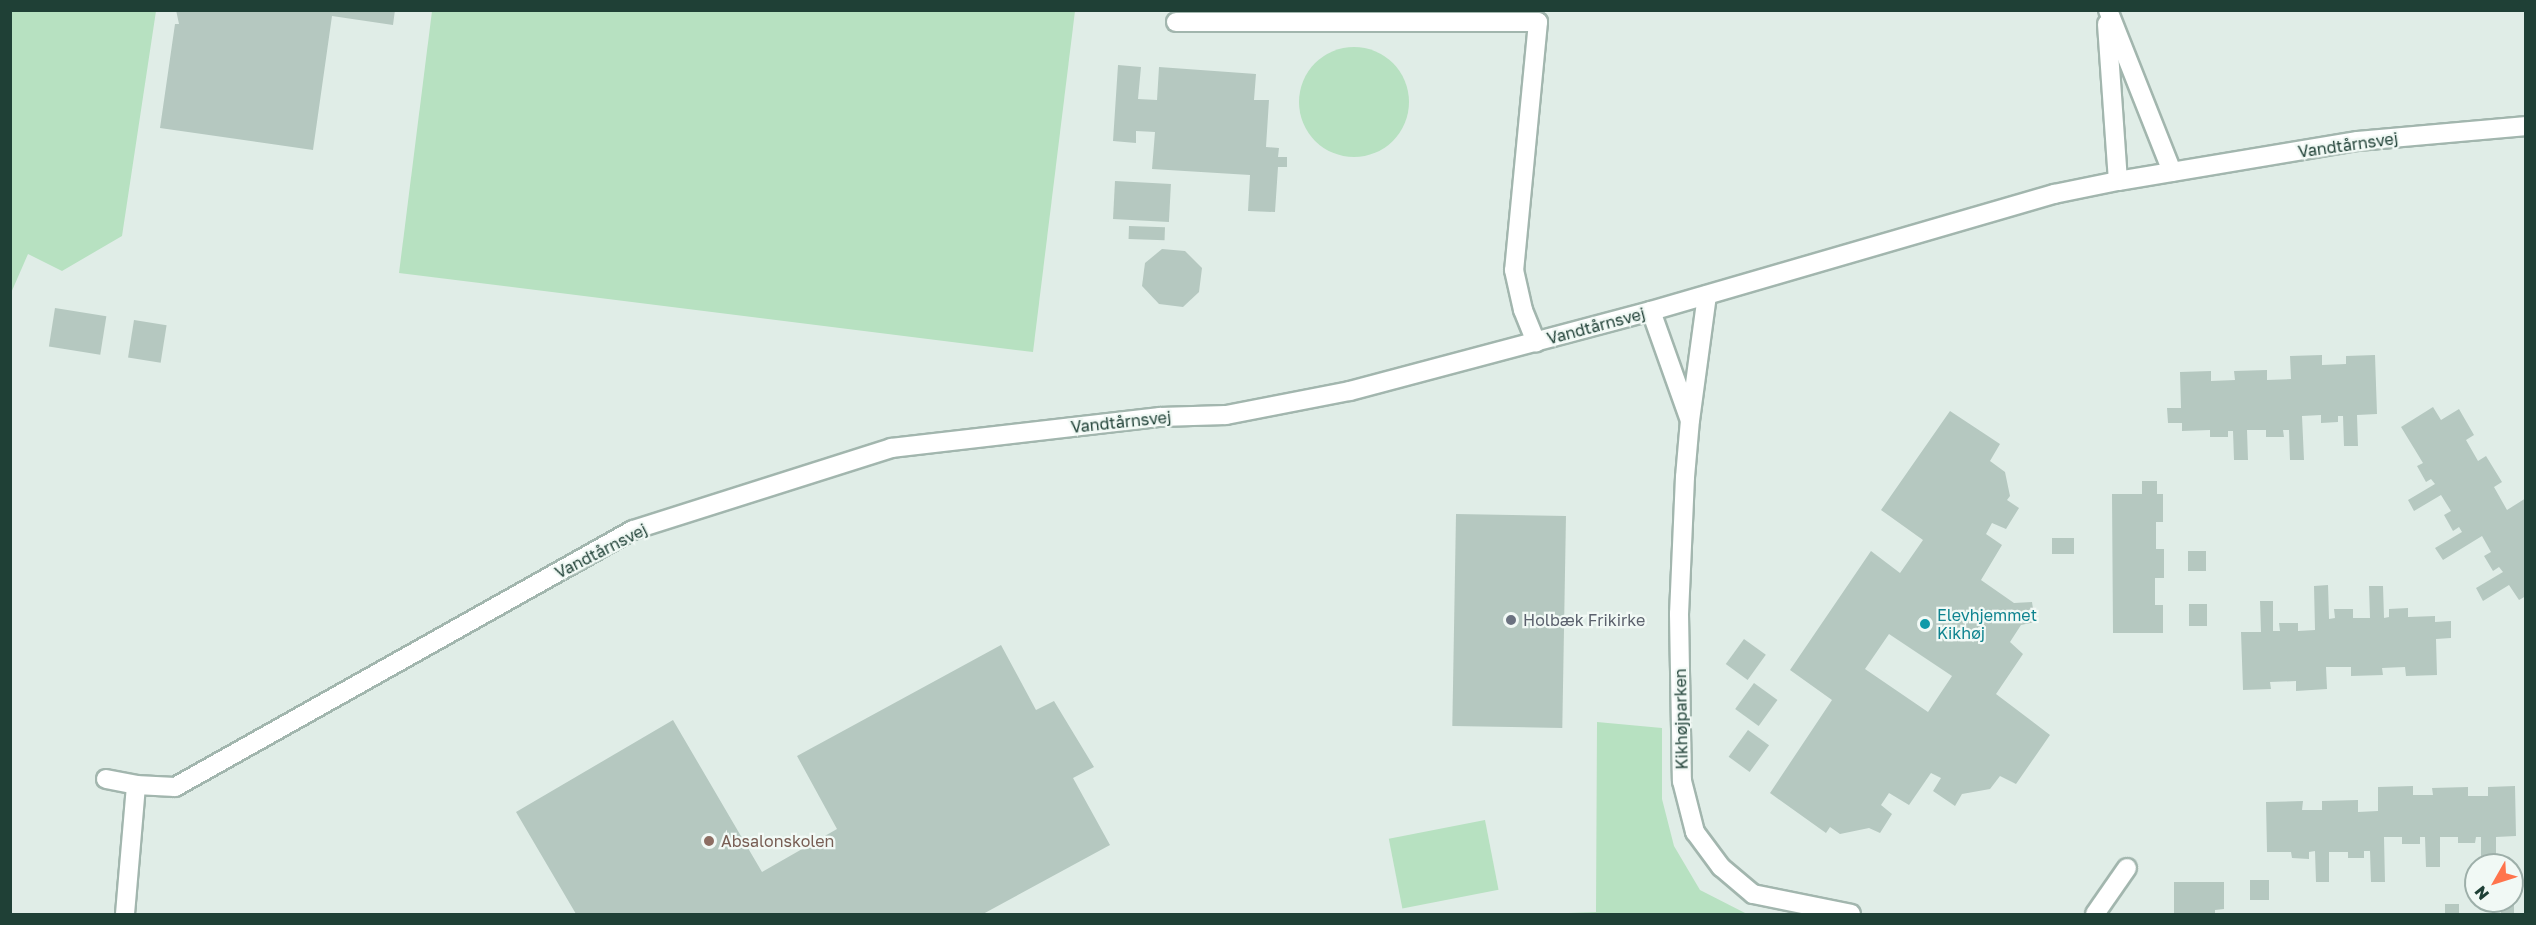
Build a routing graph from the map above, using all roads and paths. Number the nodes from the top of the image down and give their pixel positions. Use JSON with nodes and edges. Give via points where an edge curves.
{"nodes":[{"id":1,"x":2107,"y":10,"type":"edge"},
{"id":2,"x":1538,"y":16,"type":"edge"},
{"id":3,"x":1176,"y":22,"type":"dead end"},
{"id":4,"x":2526,"y":126,"type":"edge"},
{"id":5,"x":2172,"y":172,"type":"junction"},
{"id":6,"x":2118,"y":181,"type":"junction"},
{"id":7,"x":1707,"y":294,"type":"junction"},
{"id":8,"x":1651,"y":311,"type":"junction"},
{"id":9,"x":1536,"y":342,"type":"junction"},
{"id":10,"x":1690,"y":420,"type":"junction"},
{"id":11,"x":106,"y":779,"type":"dead end"},
{"id":12,"x":136,"y":785,"type":"junction"},
{"id":13,"x":2127,"y":868,"type":"dead end"},
{"id":14,"x":124,"y":915,"type":"edge"},
{"id":15,"x":1851,"y":915,"type":"edge"},
{"id":16,"x":2095,"y":915,"type":"edge"}],
"edges":[{"from":1,"to":5,"type":"street"},
{"from":1,"to":6,"type":"street"},
{"from":2,"to":3,"type":"street"},
{"from":2,"to":9,"type":"street","via":[[1514,270]]},
{"from":4,"to":5,"type":"street","name":"Vandtårnsvej","via":[[2358,141]]},
{"from":5,"to":6,"type":"street","name":"Vandtårnsvej"},
{"from":6,"to":7,"type":"street","name":"Vandtårnsvej","via":[[2054,195]]},
{"from":7,"to":8,"type":"street","name":"Vandtårnsvej"},
{"from":7,"to":10,"type":"street","name":"Kikhøjparken"},
{"from":8,"to":9,"type":"street","name":"Vandtårnsvej"},
{"from":8,"to":10,"type":"street","name":"Kikhøjparken"},
{"from":9,"to":12,"type":"street","name":"Vandtårnsvej","via":[[1350,391],[1227,415],[1160,417],[891,448],[633,530],[175,787]]},
{"from":10,"to":15,"type":"street","name":"Kikhøjparken","via":[[1679,614],[1682,781],[1695,832],[1722,867],[1753,894]]},
{"from":11,"to":12,"type":"street"},
{"from":12,"to":14,"type":"street"},
{"from":13,"to":16,"type":"street"}]}
